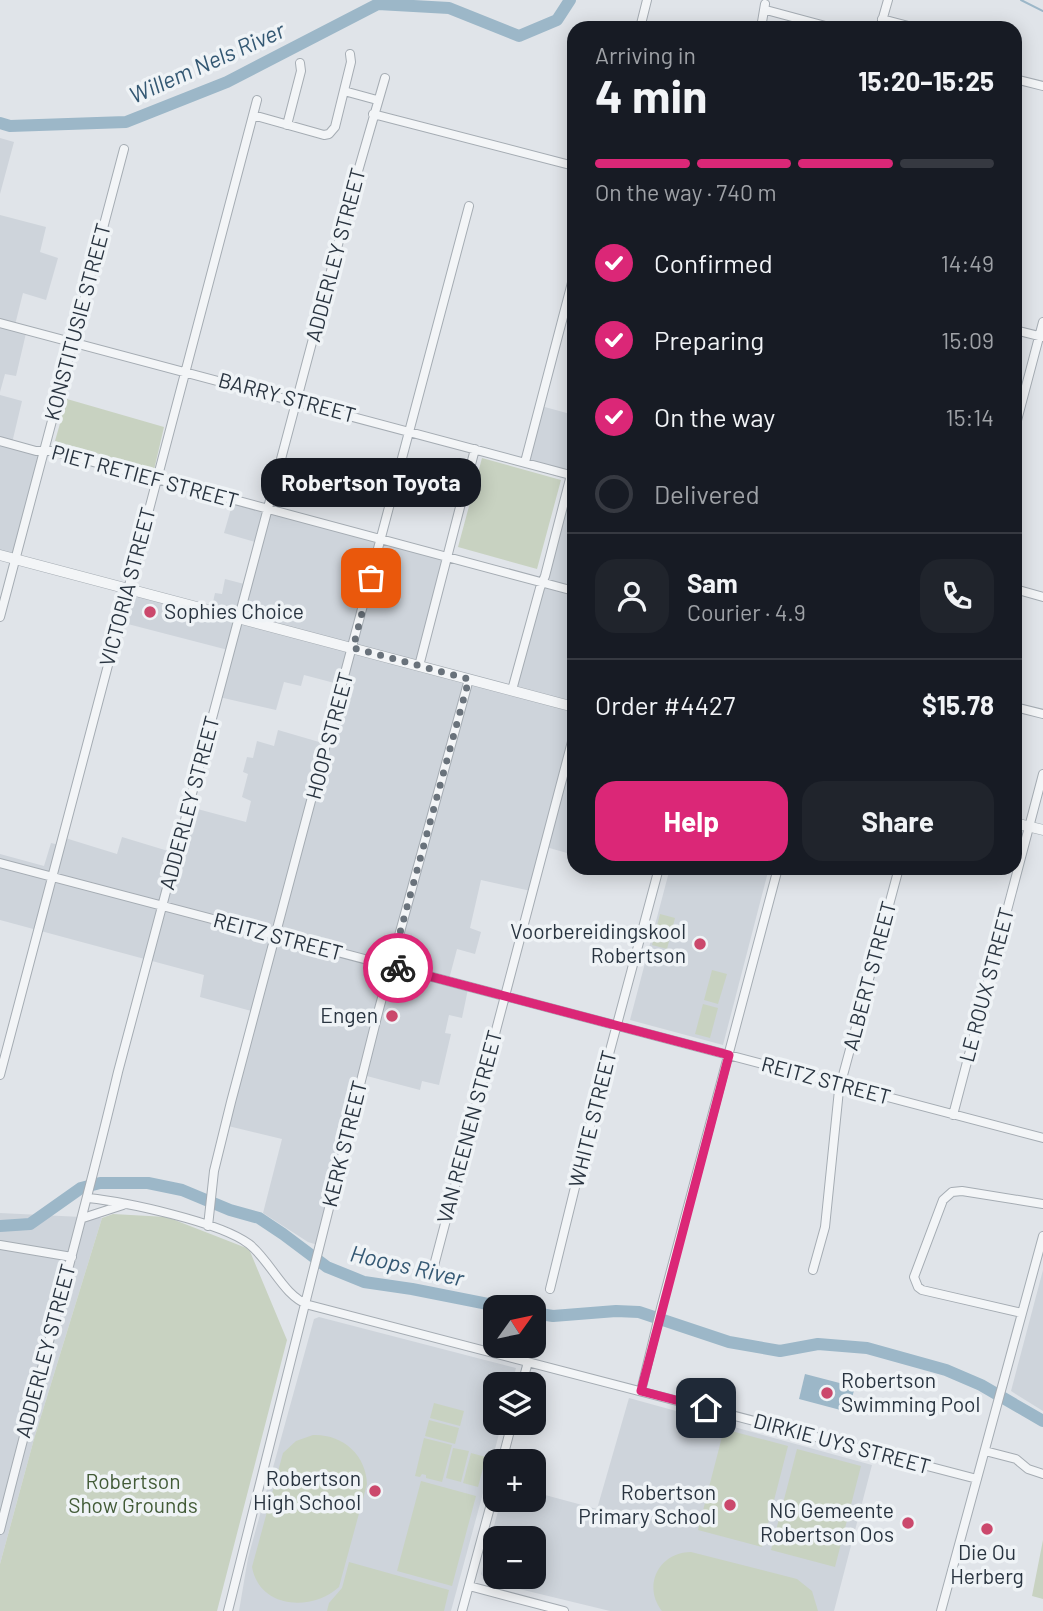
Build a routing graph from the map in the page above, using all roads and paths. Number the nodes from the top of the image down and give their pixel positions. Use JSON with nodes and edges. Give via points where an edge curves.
{"nodes":[{"id":1,"x":647,"y":0,"type":"edge"},
{"id":2,"x":888,"y":0,"type":"edge"},
{"id":3,"x":642,"y":21,"type":"edge"},
{"id":4,"x":763,"y":21,"type":"edge"},
{"id":5,"x":811,"y":21,"type":"edge"},
{"id":6,"x":882,"y":21,"type":"edge"},
{"id":7,"x":350,"y":54,"type":"dead end"},
{"id":8,"x":300,"y":63,"type":"dead end"},
{"id":9,"x":385,"y":78,"type":"dead end"},
{"id":10,"x":1022,"y":81,"type":"edge"},
{"id":11,"x":1043,"y":86,"type":"edge"},
{"id":12,"x":344,"y":91,"type":"junction"},
{"id":13,"x":257,"y":100,"type":"dead end"},
{"id":14,"x":377,"y":100,"type":"junction"},
{"id":15,"x":373,"y":114,"type":"junction"},
{"id":16,"x":253,"y":115,"type":"junction"},
{"id":17,"x":287,"y":125,"type":"junction"},
{"id":18,"x":124,"y":149,"type":"dead end"},
{"id":19,"x":567,"y":164,"type":"edge"},
{"id":20,"x":469,"y":206,"type":"dead end"},
{"id":21,"x":567,"y":302,"type":"edge"},
{"id":22,"x":1043,"y":322,"type":"edge"},
{"id":23,"x":0,"y":323,"type":"edge"},
{"id":24,"x":1022,"y":332,"type":"edge"},
{"id":25,"x":1041,"y":337,"type":"edge"},
{"id":26,"x":73,"y":341,"type":"junction"},
{"id":27,"x":185,"y":371,"type":"junction"},
{"id":28,"x":298,"y":402,"type":"junction"},
{"id":29,"x":1022,"y":404,"type":"edge"},
{"id":30,"x":411,"y":431,"type":"junction"},
{"id":31,"x":0,"y":441,"type":"edge"},
{"id":32,"x":475,"y":449,"type":"junction"},
{"id":33,"x":45,"y":451,"type":"junction"},
{"id":34,"x":525,"y":462,"type":"junction"},
{"id":35,"x":567,"y":473,"type":"edge"},
{"id":36,"x":157,"y":480,"type":"junction"},
{"id":37,"x":567,"y":496,"type":"edge"},
{"id":38,"x":268,"y":509,"type":"junction"},
{"id":39,"x":381,"y":539,"type":"junction"},
{"id":40,"x":0,"y":555,"type":"edge"},
{"id":41,"x":447,"y":556,"type":"junction"},
{"id":42,"x":15,"y":559,"type":"junction"},
{"id":43,"x":542,"y":582,"type":"junction"},
{"id":44,"x":128,"y":588,"type":"junction"},
{"id":45,"x":567,"y":589,"type":"edge"},
{"id":46,"x":1022,"y":591,"type":"edge"},
{"id":47,"x":1043,"y":597,"type":"edge"},
{"id":48,"x":0,"y":617,"type":"edge"},
{"id":49,"x":240,"y":618,"type":"junction"},
{"id":50,"x":353,"y":648,"type":"junction"},
{"id":51,"x":419,"y":666,"type":"junction"},
{"id":52,"x":469,"y":679,"type":"junction"},
{"id":53,"x":512,"y":690,"type":"junction"},
{"id":54,"x":567,"y":705,"type":"edge"},
{"id":55,"x":1022,"y":709,"type":"edge"},
{"id":56,"x":1043,"y":714,"type":"edge"},
{"id":57,"x":567,"y":761,"type":"edge"},
{"id":58,"x":1043,"y":774,"type":"edge"},
{"id":59,"x":1022,"y":824,"type":"edge"},
{"id":60,"x":1029,"y":826,"type":"junction"},
{"id":61,"x":1043,"y":830,"type":"edge"},
{"id":62,"x":1022,"y":853,"type":"edge"},
{"id":63,"x":0,"y":863,"type":"edge"},
{"id":64,"x":657,"y":875,"type":"edge"},
{"id":65,"x":776,"y":875,"type":"edge"},
{"id":66,"x":897,"y":875,"type":"edge"},
{"id":67,"x":1016,"y":875,"type":"edge"},
{"id":68,"x":52,"y":876,"type":"junction"},
{"id":69,"x":163,"y":907,"type":"junction"},
{"id":70,"x":276,"y":937,"type":"junction"},
{"id":71,"x":391,"y":966,"type":"junction"},
{"id":72,"x":505,"y":996,"type":"junction"},
{"id":73,"x":617,"y":1027,"type":"junction"},
{"id":74,"x":729,"y":1055,"type":"junction"},
{"id":75,"x":0,"y":1075,"type":"edge"},
{"id":76,"x":841,"y":1084,"type":"junction"},
{"id":77,"x":953,"y":1115,"type":"junction"},
{"id":78,"x":1043,"y":1139,"type":"edge"},
{"id":79,"x":88,"y":1198,"type":"junction"},
{"id":80,"x":1043,"y":1204,"type":"edge"},
{"id":81,"x":123,"y":1205,"type":"junction"},
{"id":82,"x":83,"y":1218,"type":"junction"},
{"id":83,"x":208,"y":1226,"type":"junction"},
{"id":84,"x":1043,"y":1236,"type":"edge"},
{"id":85,"x":0,"y":1245,"type":"edge"},
{"id":86,"x":72,"y":1257,"type":"junction"},
{"id":87,"x":813,"y":1270,"type":"dead end"},
{"id":88,"x":431,"y":1277,"type":"dead end"},
{"id":89,"x":550,"y":1289,"type":"dead end"},
{"id":90,"x":304,"y":1304,"type":"junction"},
{"id":91,"x":1022,"y":1313,"type":"junction"},
{"id":92,"x":528,"y":1362,"type":"junction"},
{"id":93,"x":525,"y":1372,"type":"edge"},
{"id":94,"x":641,"y":1391,"type":"junction"},
{"id":95,"x":985,"y":1451,"type":"junction"},
{"id":96,"x":1043,"y":1474,"type":"edge"},
{"id":97,"x":977,"y":1479,"type":"junction"},
{"id":98,"x":489,"y":1512,"type":"edge"},
{"id":99,"x":0,"y":1530,"type":"edge"},
{"id":100,"x":469,"y":1586,"type":"junction"},
{"id":101,"x":228,"y":1611,"type":"edge"},
{"id":102,"x":462,"y":1611,"type":"edge"},
{"id":103,"x":564,"y":1611,"type":"edge"},
{"id":104,"x":942,"y":1611,"type":"edge"}],
"edges":[{"from":1,"to":3,"type":"street"},
{"from":2,"to":6,"type":"street"},
{"from":4,"to":5,"type":"street","via":[[766,7]]},
{"from":7,"to":12,"type":"street"},
{"from":8,"to":17,"type":"street"},
{"from":9,"to":14,"type":"street","name":"ADDERLEY STREET"},
{"from":10,"to":11,"type":"street"},
{"from":12,"to":14,"type":"street"},
{"from":12,"to":17,"type":"street","via":[[331,133]]},
{"from":13,"to":16,"type":"street","name":"VICTORIA STREET"},
{"from":14,"to":15,"type":"street","name":"ADDERLEY STREET"},
{"from":15,"to":19,"type":"street"},
{"from":15,"to":28,"type":"street","name":"ADDERLEY STREET"},
{"from":16,"to":17,"type":"street"},
{"from":16,"to":27,"type":"street","name":"VICTORIA STREET"},
{"from":18,"to":26,"type":"street","name":"KONSTITUSIE STREET"},
{"from":20,"to":30,"type":"street","name":"HOOP STREET"},
{"from":21,"to":34,"type":"street"},
{"from":22,"to":25,"type":"street"},
{"from":23,"to":26,"type":"street","name":"BARRY STREET"},
{"from":24,"to":25,"type":"street"},
{"from":25,"to":29,"type":"street"},
{"from":26,"to":27,"type":"street","name":"BARRY STREET"},
{"from":26,"to":33,"type":"street","name":"KONSTITUSIE STREET"},
{"from":27,"to":28,"type":"street","name":"BARRY STREET"},
{"from":27,"to":36,"type":"street","name":"VICTORIA STREET"},
{"from":28,"to":30,"type":"street","name":"BARRY STREET"},
{"from":28,"to":38,"type":"street","name":"ADDERLEY STREET"},
{"from":30,"to":32,"type":"street","name":"BARRY STREET"},
{"from":30,"to":39,"type":"street","name":"HOOP STREET"},
{"from":31,"to":33,"type":"street","name":"PIET RETIEF STREET"},
{"from":32,"to":34,"type":"street","name":"BARRY STREET"},
{"from":32,"to":41,"type":"street"},
{"from":33,"to":36,"type":"street","name":"PIET RETIEF STREET"},
{"from":33,"to":42,"type":"street","name":"KONSTITUSIE STREET"},
{"from":34,"to":35,"type":"street","name":"BARRY STREET"},
{"from":36,"to":38,"type":"street","name":"PIET RETIEF STREET"},
{"from":36,"to":44,"type":"street","name":"VICTORIA STREET"},
{"from":37,"to":43,"type":"street"},
{"from":38,"to":39,"type":"street","name":"PIET RETIEF STREET"},
{"from":38,"to":49,"type":"street","name":"ADDERLEY STREET"},
{"from":39,"to":41,"type":"street","name":"PIET RETIEF STREET"},
{"from":39,"to":50,"type":"street","name":"HOOP STREET"},
{"from":40,"to":42,"type":"street"},
{"from":41,"to":43,"type":"street","name":"PIET RETIEF STREET"},
{"from":41,"to":51,"type":"street"},
{"from":42,"to":44,"type":"street"},
{"from":42,"to":48,"type":"street","name":"KONSTITUSIE STREET"},
{"from":43,"to":45,"type":"street","name":"PIET RETIEF STREET"},
{"from":43,"to":53,"type":"street"},
{"from":44,"to":49,"type":"street"},
{"from":44,"to":68,"type":"street","name":"VICTORIA STREET"},
{"from":46,"to":47,"type":"street"},
{"from":49,"to":50,"type":"street"},
{"from":49,"to":69,"type":"street","name":"ADDERLEY STREET"},
{"from":50,"to":51,"type":"street"},
{"from":50,"to":70,"type":"street","name":"HOOP STREET"},
{"from":51,"to":52,"type":"street"},
{"from":52,"to":53,"type":"street"},
{"from":52,"to":71,"type":"street","name":"KERK STREET"},
{"from":53,"to":54,"type":"street"},
{"from":55,"to":56,"type":"street"},
{"from":57,"to":72,"type":"street","name":"VAN REENEN STREET"},
{"from":58,"to":60,"type":"street","name":"LE ROUX STREET"},
{"from":59,"to":60,"type":"street"},
{"from":60,"to":61,"type":"street"},
{"from":60,"to":62,"type":"street","name":"LE ROUX STREET"},
{"from":63,"to":68,"type":"street","name":"REITZ STREET"},
{"from":64,"to":73,"type":"street","name":"WHITE STREET"},
{"from":65,"to":74,"type":"street"},
{"from":66,"to":76,"type":"street","name":"ALBERT STREET"},
{"from":67,"to":77,"type":"street","name":"LE ROUX STREET"},
{"from":68,"to":69,"type":"street","name":"REITZ STREET"},
{"from":68,"to":75,"type":"street","name":"VICTORIA STREET"},
{"from":69,"to":70,"type":"street","name":"REITZ STREET"},
{"from":69,"to":79,"type":"street","name":"ADDERLEY STREET"},
{"from":70,"to":71,"type":"street","name":"REITZ STREET"},
{"from":70,"to":83,"type":"street","name":"HOOP STREET","via":[[231,1102]]},
{"from":71,"to":72,"type":"street","name":"REITZ STREET"},
{"from":71,"to":90,"type":"street","name":"KERK STREET"},
{"from":72,"to":73,"type":"street","name":"REITZ STREET"},
{"from":72,"to":88,"type":"street","name":"VAN REENEN STREET"},
{"from":73,"to":74,"type":"street","name":"REITZ STREET"},
{"from":73,"to":89,"type":"street","name":"WHITE STREET"},
{"from":74,"to":76,"type":"street","name":"REITZ STREET"},
{"from":74,"to":94,"type":"street"},
{"from":76,"to":77,"type":"street","name":"REITZ STREET"},
{"from":76,"to":87,"type":"street","name":"ALBERT STREET","via":[[825,1227]]},
{"from":77,"to":78,"type":"street","name":"REITZ STREET"},
{"from":79,"to":81,"type":"street"},
{"from":79,"to":82,"type":"street","name":"ADDERLEY STREET"},
{"from":80,"to":91,"type":"street","via":[[952,1192],[943,1200],[914,1277],[922,1290]]},
{"from":81,"to":82,"type":"street"},
{"from":81,"to":83,"type":"street"},
{"from":82,"to":86,"type":"street","name":"ADDERLEY STREET"},
{"from":83,"to":90,"type":"street","via":[[248,1243]]},
{"from":84,"to":91,"type":"street"},
{"from":85,"to":86,"type":"street"},
{"from":86,"to":99,"type":"street","name":"ADDERLEY STREET"},
{"from":90,"to":92,"type":"street","name":"DIRKIE UYS STREET"},
{"from":90,"to":101,"type":"street","name":"KERK STREET"},
{"from":91,"to":95,"type":"street"},
{"from":92,"to":93,"type":"street"},
{"from":92,"to":94,"type":"street","name":"DIRKIE UYS STREET"},
{"from":94,"to":97,"type":"street","name":"DIRKIE UYS STREET"},
{"from":95,"to":96,"type":"street","via":[[1016,1459]]},
{"from":95,"to":97,"type":"street"},
{"from":97,"to":104,"type":"street"},
{"from":98,"to":100,"type":"street"},
{"from":100,"to":102,"type":"street"},
{"from":100,"to":103,"type":"street"}]}
